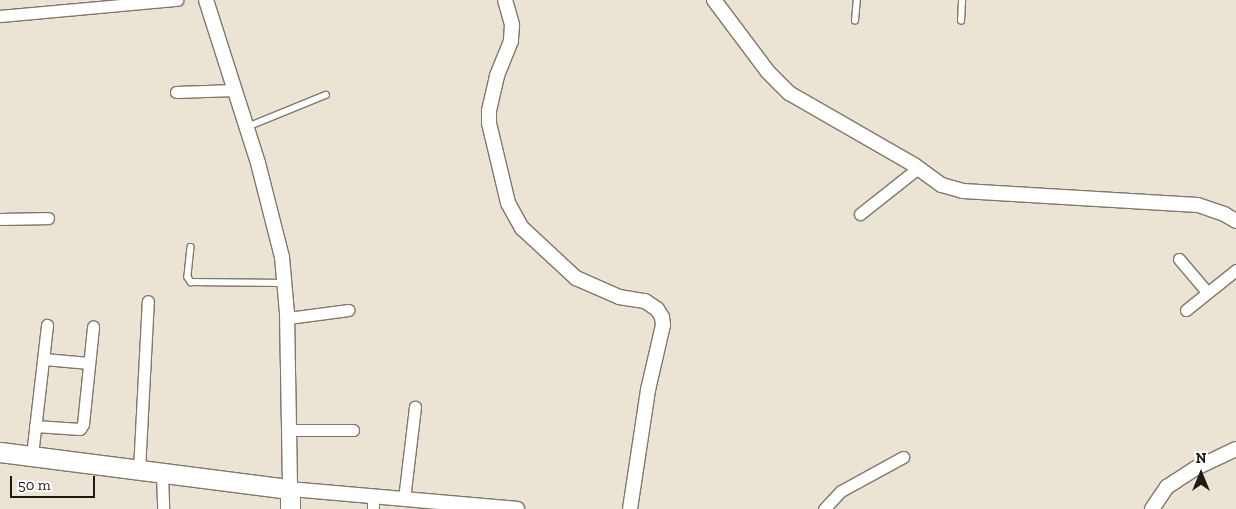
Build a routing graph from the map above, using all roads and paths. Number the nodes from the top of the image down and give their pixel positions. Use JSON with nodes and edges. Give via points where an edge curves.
{"nodes":[{"id":1,"x":177,"y":0,"type":"edge"},
{"id":2,"x":206,"y":0,"type":"edge"},
{"id":3,"x":505,"y":0,"type":"edge"},
{"id":4,"x":714,"y":0,"type":"edge"},
{"id":5,"x":857,"y":0,"type":"edge"},
{"id":6,"x":962,"y":0,"type":"edge"},
{"id":7,"x":0,"y":16,"type":"edge"},
{"id":8,"x":855,"y":21,"type":"dead end"},
{"id":9,"x":960,"y":21,"type":"dead end"},
{"id":10,"x":235,"y":90,"type":"junction"},
{"id":11,"x":176,"y":92,"type":"dead end"},
{"id":12,"x":326,"y":95,"type":"dead end"},
{"id":13,"x":246,"y":127,"type":"junction"},
{"id":14,"x":918,"y":168,"type":"junction"},
{"id":15,"x":860,"y":214,"type":"dead end"},
{"id":16,"x":48,"y":218,"type":"dead end"},
{"id":17,"x":0,"y":219,"type":"edge"},
{"id":18,"x":1236,"y":221,"type":"edge"},
{"id":19,"x":191,"y":247,"type":"dead end"},
{"id":20,"x":1179,"y":259,"type":"dead end"},
{"id":21,"x":1236,"y":270,"type":"edge"},
{"id":22,"x":286,"y":283,"type":"junction"},
{"id":23,"x":1206,"y":292,"type":"junction"},
{"id":24,"x":148,"y":302,"type":"dead end"},
{"id":25,"x":348,"y":310,"type":"dead end"},
{"id":26,"x":1186,"y":310,"type":"dead end"},
{"id":27,"x":288,"y":318,"type":"junction"},
{"id":28,"x":47,"y":325,"type":"dead end"},
{"id":29,"x":93,"y":327,"type":"dead end"},
{"id":30,"x":44,"y":359,"type":"junction"},
{"id":31,"x":89,"y":363,"type":"junction"},
{"id":32,"x":415,"y":407,"type":"dead end"},
{"id":33,"x":36,"y":426,"type":"junction"},
{"id":34,"x":289,"y":430,"type":"junction"},
{"id":35,"x":353,"y":430,"type":"dead end"},
{"id":36,"x":1236,"y":449,"type":"edge"},
{"id":37,"x":0,"y":452,"type":"edge"},
{"id":38,"x":32,"y":455,"type":"junction"},
{"id":39,"x":903,"y":457,"type":"dead end"},
{"id":40,"x":139,"y":470,"type":"junction"},
{"id":41,"x":162,"y":474,"type":"junction"},
{"id":42,"x":290,"y":489,"type":"junction"},
{"id":43,"x":404,"y":499,"type":"junction"},
{"id":44,"x":373,"y":503,"type":"edge"},
{"id":45,"x":462,"y":507,"type":"edge"},
{"id":46,"x":163,"y":509,"type":"edge"},
{"id":47,"x":290,"y":509,"type":"edge"},
{"id":48,"x":517,"y":509,"type":"edge"},
{"id":49,"x":630,"y":509,"type":"edge"},
{"id":50,"x":824,"y":509,"type":"edge"},
{"id":51,"x":1152,"y":509,"type":"edge"}],
"edges":[{"from":1,"to":7,"type":"street"},
{"from":2,"to":10,"type":"street"},
{"from":3,"to":49,"type":"street","via":[[512,25],[511,40],[495,85],[489,122],[508,204],[522,228],[576,278],[619,297],[645,301],[662,317]]},
{"from":4,"to":14,"type":"street","via":[[768,72],[789,94]]},
{"from":5,"to":8,"type":"lane"},
{"from":6,"to":9,"type":"lane"},
{"from":10,"to":11,"type":"street"},
{"from":10,"to":13,"type":"street"},
{"from":12,"to":13,"type":"lane"},
{"from":13,"to":22,"type":"street","via":[[269,203]]},
{"from":14,"to":15,"type":"street"},
{"from":14,"to":18,"type":"street","via":[[942,185],[963,191],[1198,205]]},
{"from":16,"to":17,"type":"street"},
{"from":19,"to":22,"type":"lane","via":[[188,277],[191,282]]},
{"from":20,"to":23,"type":"street"},
{"from":21,"to":23,"type":"street"},
{"from":22,"to":27,"type":"street"},
{"from":23,"to":26,"type":"street"},
{"from":24,"to":40,"type":"street"},
{"from":25,"to":27,"type":"street"},
{"from":27,"to":34,"type":"street"},
{"from":28,"to":30,"type":"street"},
{"from":29,"to":31,"type":"street"},
{"from":30,"to":31,"type":"street"},
{"from":30,"to":33,"type":"street"},
{"from":31,"to":33,"type":"street","via":[[80,429]]},
{"from":32,"to":43,"type":"street"},
{"from":33,"to":38,"type":"street"},
{"from":34,"to":35,"type":"street"},
{"from":34,"to":42,"type":"street"},
{"from":36,"to":51,"type":"street","via":[[1196,468],[1167,487]]},
{"from":37,"to":38,"type":"highway"},
{"from":38,"to":40,"type":"highway"},
{"from":39,"to":50,"type":"street","via":[[840,491]]},
{"from":40,"to":41,"type":"highway"},
{"from":41,"to":42,"type":"highway"},
{"from":41,"to":46,"type":"street"},
{"from":42,"to":44,"type":"street"},
{"from":42,"to":47,"type":"highway"},
{"from":43,"to":44,"type":"street"},
{"from":43,"to":45,"type":"street"},
{"from":45,"to":48,"type":"street"}]}
